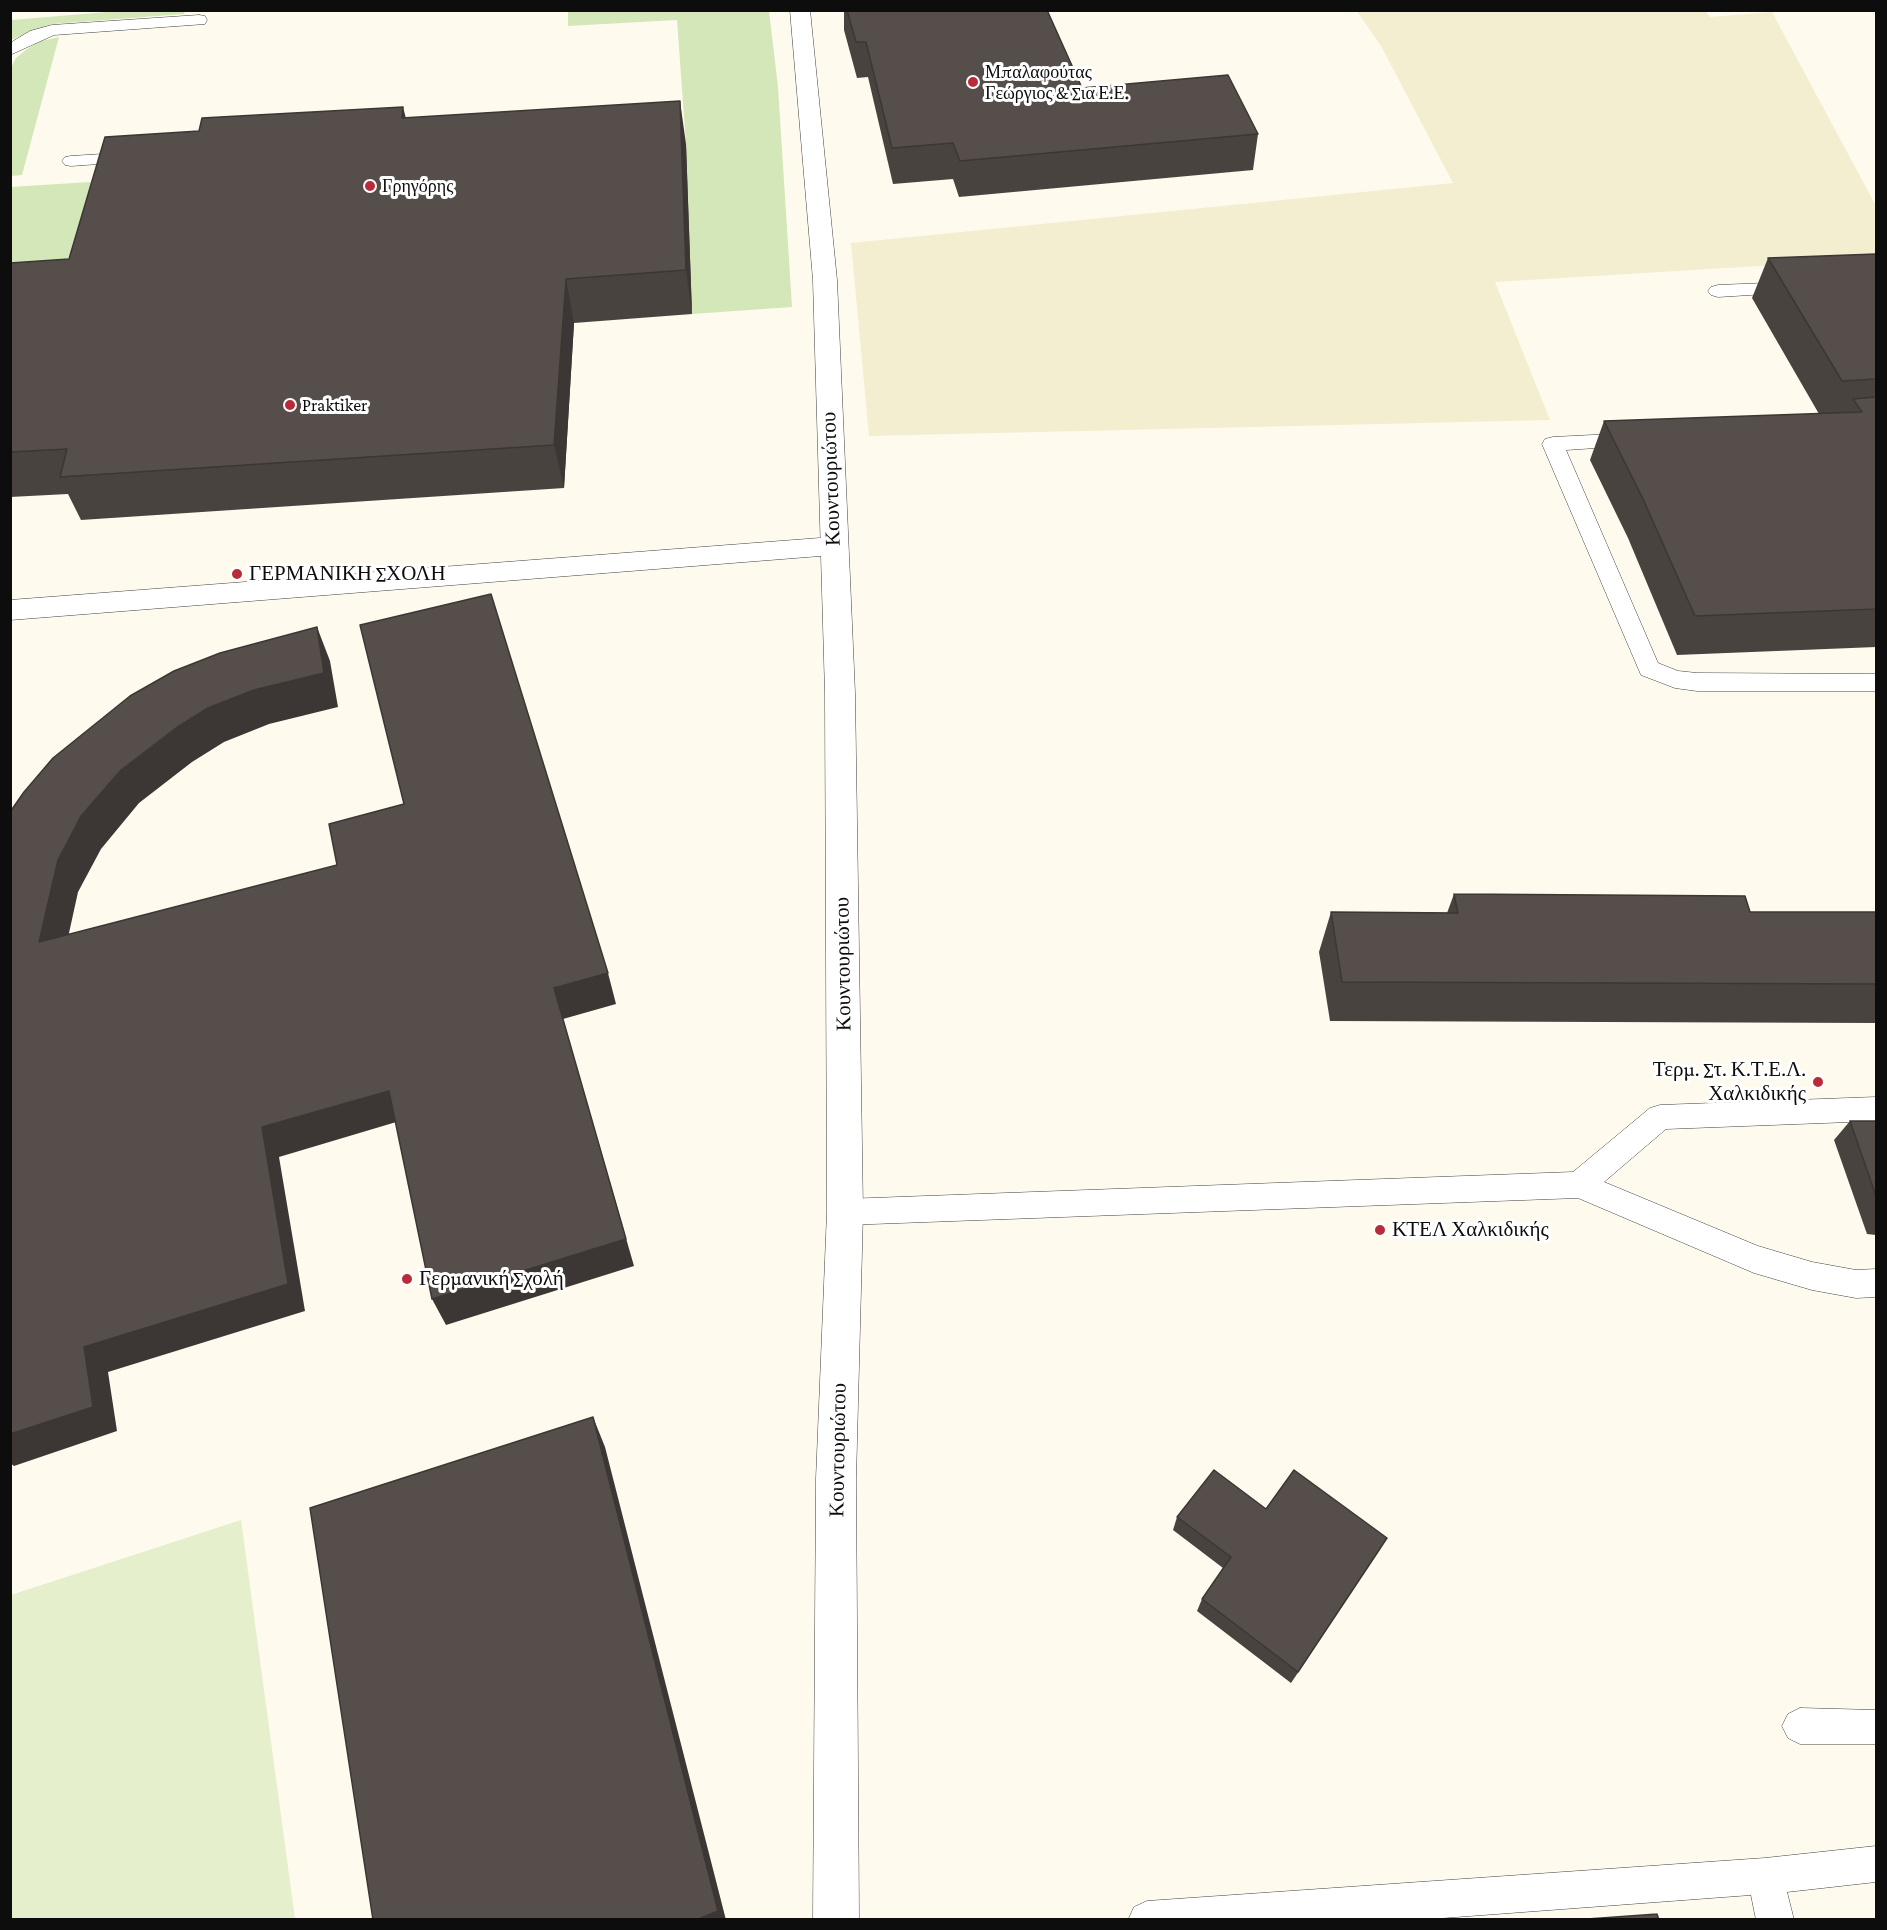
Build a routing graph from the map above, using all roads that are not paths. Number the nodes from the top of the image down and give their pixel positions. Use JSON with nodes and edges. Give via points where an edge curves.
{"nodes":[{"id":1,"x":800,"y":10,"type":"edge"},
{"id":2,"x":199,"y":20,"type":"dead end"},
{"id":3,"x":10,"y":50,"type":"edge"},
{"id":4,"x":148,"y":156,"type":"edge"},
{"id":5,"x":72,"y":161,"type":"dead end"},
{"id":6,"x":1809,"y":288,"type":"edge"},
{"id":7,"x":1718,"y":291,"type":"dead end"},
{"id":8,"x":1657,"y":438,"type":"edge"},
{"id":9,"x":833,"y":546,"type":"junction"},
{"id":10,"x":10,"y":610,"type":"edge"},
{"id":11,"x":1876,"y":683,"type":"edge"},
{"id":12,"x":1876,"y":1109,"type":"edge"},
{"id":13,"x":1579,"y":1185,"type":"junction"},
{"id":14,"x":845,"y":1212,"type":"junction"},
{"id":15,"x":1876,"y":1283,"type":"edge"},
{"id":16,"x":1800,"y":1726,"type":"dead end"},
{"id":17,"x":1876,"y":1727,"type":"edge"},
{"id":18,"x":1876,"y":1864,"type":"edge"},
{"id":19,"x":1765,"y":1876,"type":"junction"},
{"id":20,"x":836,"y":1920,"type":"edge"},
{"id":21,"x":1147,"y":1920,"type":"edge"},
{"id":22,"x":1775,"y":1920,"type":"edge"}],
"edges":[{"from":1,"to":9,"type":"street","name":"Κουντουριώτου","via":[[825,280]]},
{"from":2,"to":3,"type":"lane","via":[[52,30]]},
{"from":4,"to":5,"type":"lane"},
{"from":6,"to":7,"type":"lane"},
{"from":8,"to":11,"type":"lane","via":[[1553,444],[1649,669],[1697,682]]},
{"from":9,"to":10,"type":"street"},
{"from":9,"to":14,"type":"street","name":"Κουντουριώτου","via":[[840,693]]},
{"from":12,"to":13,"type":"lane","via":[[1660,1117]]},
{"from":13,"to":14,"type":"lane"},
{"from":13,"to":15,"type":"lane","via":[[1754,1259],[1812,1276],[1856,1284]]},
{"from":14,"to":20,"type":"street","name":"Κουντουριώτου","via":[[836,1479]]},
{"from":16,"to":17,"type":"lane"},
{"from":18,"to":19,"type":"lane"},
{"from":19,"to":21,"type":"lane"},
{"from":19,"to":22,"type":"lane"}]}
